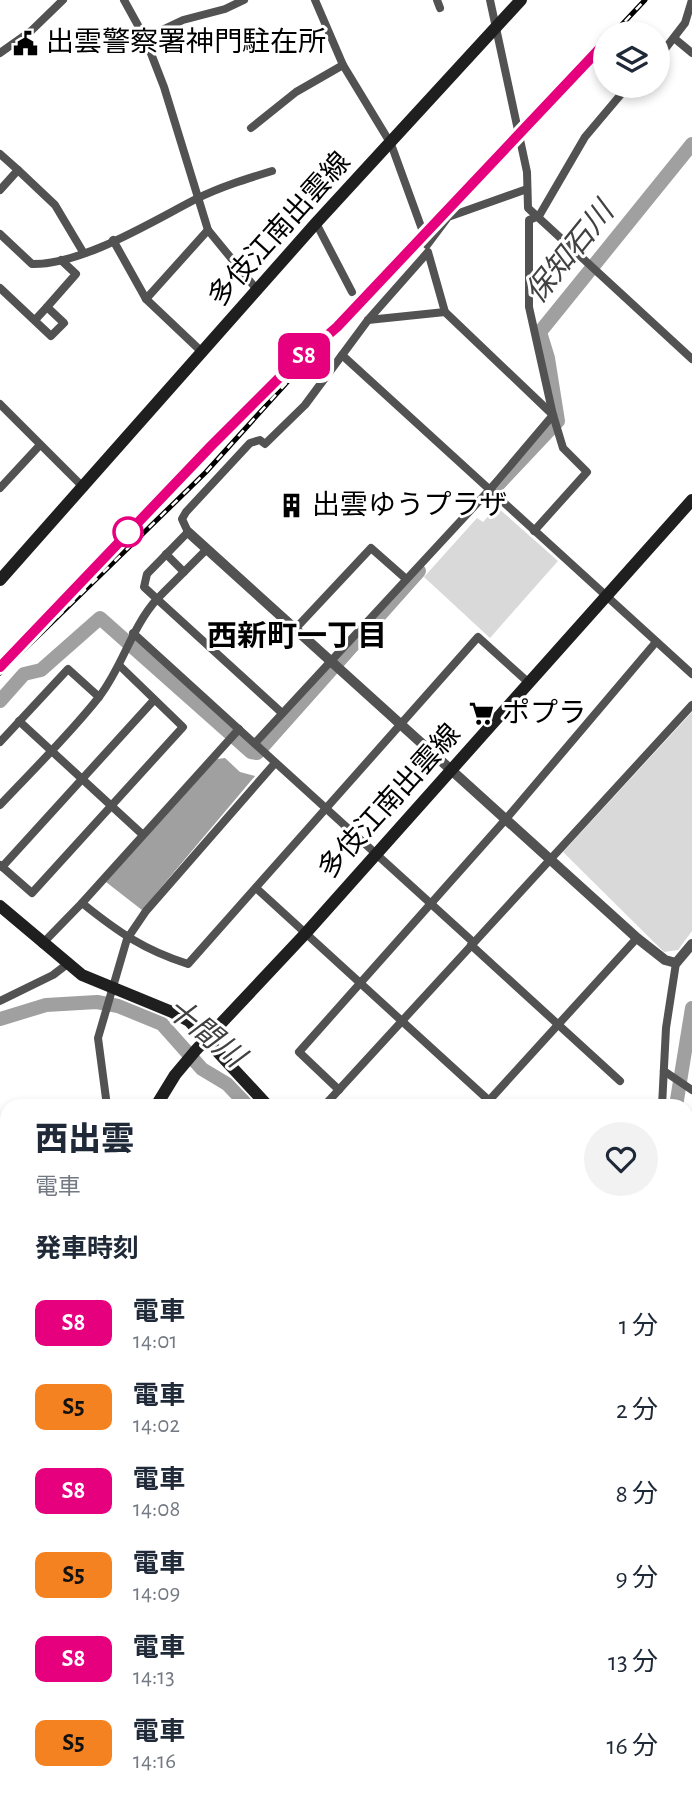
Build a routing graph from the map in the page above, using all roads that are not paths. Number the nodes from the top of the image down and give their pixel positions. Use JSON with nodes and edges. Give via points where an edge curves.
{"nodes":[{"id":1,"x":48,"y":0,"type":"edge"},
{"id":2,"x":63,"y":0,"type":"edge"},
{"id":3,"x":124,"y":0,"type":"edge"},
{"id":4,"x":244,"y":0,"type":"edge"},
{"id":5,"x":315,"y":0,"type":"edge"},
{"id":6,"x":490,"y":0,"type":"edge"},
{"id":7,"x":521,"y":0,"type":"edge"},
{"id":8,"x":692,"y":0,"type":"edge"},
{"id":9,"x":54,"y":9,"type":"junction"},
{"id":10,"x":496,"y":26,"type":"junction"},
{"id":11,"x":145,"y":38,"type":"junction"},
{"id":12,"x":674,"y":38,"type":"junction"},
{"id":13,"x":670,"y":43,"type":"edge"},
{"id":14,"x":0,"y":53,"type":"edge"},
{"id":15,"x":692,"y":53,"type":"edge"},
{"id":16,"x":343,"y":65,"type":"junction"},
{"id":17,"x":618,"y":98,"type":"edge"},
{"id":18,"x":251,"y":128,"type":"dead end"},
{"id":19,"x":391,"y":144,"type":"junction"},
{"id":20,"x":0,"y":154,"type":"edge"},
{"id":21,"x":18,"y":170,"type":"junction"},
{"id":22,"x":272,"y":171,"type":"dead end"},
{"id":23,"x":527,"y":189,"type":"junction"},
{"id":24,"x":0,"y":190,"type":"edge"},
{"id":25,"x":198,"y":198,"type":"junction"},
{"id":26,"x":539,"y":216,"type":"junction"},
{"id":27,"x":316,"y":223,"type":"junction"},
{"id":28,"x":208,"y":230,"type":"junction"},
{"id":29,"x":0,"y":234,"type":"edge"},
{"id":30,"x":113,"y":240,"type":"junction"},
{"id":31,"x":427,"y":247,"type":"junction"},
{"id":32,"x":83,"y":252,"type":"junction"},
{"id":33,"x":61,"y":260,"type":"junction"},
{"id":34,"x":0,"y":288,"type":"edge"},
{"id":35,"x":258,"y":291,"type":"junction"},
{"id":36,"x":352,"y":292,"type":"dead end"},
{"id":37,"x":146,"y":299,"type":"junction"},
{"id":38,"x":47,"y":307,"type":"junction"},
{"id":39,"x":445,"y":312,"type":"junction"},
{"id":40,"x":35,"y":320,"type":"junction"},
{"id":41,"x":368,"y":320,"type":"junction"},
{"id":42,"x":203,"y":353,"type":"junction"},
{"id":43,"x":342,"y":355,"type":"junction"},
{"id":44,"x":692,"y":359,"type":"edge"},
{"id":45,"x":0,"y":404,"type":"edge"},
{"id":46,"x":554,"y":415,"type":"junction"},
{"id":47,"x":40,"y":445,"type":"junction"},
{"id":48,"x":0,"y":488,"type":"edge"},
{"id":49,"x":489,"y":490,"type":"junction"},
{"id":50,"x":81,"y":491,"type":"junction"},
{"id":51,"x":692,"y":500,"type":"edge"},
{"id":52,"x":534,"y":531,"type":"junction"},
{"id":53,"x":188,"y":532,"type":"junction"},
{"id":54,"x":207,"y":549,"type":"junction"},
{"id":55,"x":166,"y":554,"type":"junction"},
{"id":56,"x":184,"y":572,"type":"junction"},
{"id":57,"x":405,"y":578,"type":"junction"},
{"id":58,"x":0,"y":580,"type":"edge"},
{"id":59,"x":605,"y":597,"type":"junction"},
{"id":60,"x":157,"y":599,"type":"junction"},
{"id":61,"x":296,"y":628,"type":"junction"},
{"id":62,"x":133,"y":632,"type":"junction"},
{"id":63,"x":656,"y":642,"type":"junction"},
{"id":64,"x":330,"y":659,"type":"junction"},
{"id":65,"x":120,"y":666,"type":"junction"},
{"id":66,"x":692,"y":674,"type":"edge"},
{"id":67,"x":529,"y":683,"type":"junction"},
{"id":68,"x":99,"y":697,"type":"junction"},
{"id":69,"x":153,"y":700,"type":"junction"},
{"id":70,"x":692,"y":705,"type":"edge"},
{"id":71,"x":282,"y":713,"type":"junction"},
{"id":72,"x":19,"y":721,"type":"junction"},
{"id":73,"x":402,"y":723,"type":"junction"},
{"id":74,"x":239,"y":729,"type":"junction"},
{"id":75,"x":0,"y":742,"type":"edge"},
{"id":76,"x":255,"y":743,"type":"junction"},
{"id":77,"x":51,"y":750,"type":"junction"},
{"id":78,"x":275,"y":763,"type":"junction"},
{"id":79,"x":452,"y":769,"type":"junction"},
{"id":80,"x":81,"y":779,"type":"junction"},
{"id":81,"x":0,"y":805,"type":"edge"},
{"id":82,"x":112,"y":807,"type":"junction"},
{"id":83,"x":326,"y":807,"type":"junction"},
{"id":84,"x":506,"y":818,"type":"junction"},
{"id":85,"x":142,"y":834,"type":"junction"},
{"id":86,"x":376,"y":854,"type":"junction"},
{"id":87,"x":550,"y":858,"type":"junction"},
{"id":88,"x":1,"y":866,"type":"edge"},
{"id":89,"x":256,"y":888,"type":"junction"},
{"id":90,"x":431,"y":903,"type":"junction"},
{"id":91,"x":82,"y":904,"type":"junction"},
{"id":92,"x":0,"y":906,"type":"edge"},
{"id":93,"x":305,"y":933,"type":"junction"},
{"id":94,"x":637,"y":938,"type":"junction"},
{"id":95,"x":127,"y":939,"type":"junction"},
{"id":96,"x":42,"y":944,"type":"junction"},
{"id":97,"x":472,"y":944,"type":"junction"},
{"id":98,"x":692,"y":944,"type":"edge"},
{"id":99,"x":676,"y":963,"type":"junction"},
{"id":100,"x":66,"y":965,"type":"junction"},
{"id":101,"x":360,"y":982,"type":"junction"},
{"id":102,"x":111,"y":989,"type":"junction"},
{"id":103,"x":0,"y":1001,"type":"edge"},
{"id":104,"x":403,"y":1021,"type":"junction"},
{"id":105,"x":558,"y":1025,"type":"junction"},
{"id":106,"x":206,"y":1040,"type":"junction"},
{"id":107,"x":664,"y":1071,"type":"junction"},
{"id":108,"x":620,"y":1081,"type":"dead end"},
{"id":109,"x":339,"y":1090,"type":"junction"},
{"id":110,"x":692,"y":1090,"type":"edge"},
{"id":111,"x":106,"y":1099,"type":"edge"},
{"id":112,"x":161,"y":1099,"type":"edge"},
{"id":113,"x":261,"y":1099,"type":"edge"},
{"id":114,"x":331,"y":1099,"type":"edge"},
{"id":115,"x":484,"y":1099,"type":"edge"},
{"id":116,"x":493,"y":1099,"type":"edge"},
{"id":117,"x":662,"y":1099,"type":"edge"}],
"edges":[{"from":1,"to":9,"type":"street"},
{"from":2,"to":9,"type":"street"},
{"from":3,"to":11,"type":"street"},
{"from":4,"to":11,"type":"street"},
{"from":5,"to":16,"type":"street"},
{"from":6,"to":10,"type":"street"},
{"from":7,"to":10,"type":"main road","name":"多伎江南出雲線"},
{"from":8,"to":12,"type":"street","via":[[685,23]]},
{"from":9,"to":14,"type":"street"},
{"from":10,"to":19,"type":"main road","name":"多伎江南出雲線"},
{"from":10,"to":23,"type":"street"},
{"from":11,"to":25,"type":"street"},
{"from":12,"to":13,"type":"street"},
{"from":12,"to":15,"type":"street"},
{"from":16,"to":18,"type":"street","via":[[296,92]]},
{"from":16,"to":19,"type":"street"},
{"from":17,"to":26,"type":"street","via":[[584,137]]},
{"from":19,"to":27,"type":"main road","name":"多伎江南出雲線"},
{"from":19,"to":31,"type":"street"},
{"from":20,"to":21,"type":"street"},
{"from":21,"to":24,"type":"street"},
{"from":21,"to":32,"type":"street","via":[[55,205]]},
{"from":22,"to":25,"type":"street"},
{"from":23,"to":26,"type":"street","via":[[528,208]]},
{"from":23,"to":31,"type":"street","via":[[448,217]]},
{"from":25,"to":28,"type":"street"},
{"from":25,"to":30,"type":"street"},
{"from":26,"to":44,"type":"street"},
{"from":26,"to":46,"type":"street","via":[[529,220],[529,307]]},
{"from":27,"to":35,"type":"main road","name":"多伎江南出雲線"},
{"from":27,"to":36,"type":"street"},
{"from":28,"to":35,"type":"street"},
{"from":28,"to":37,"type":"street"},
{"from":29,"to":33,"type":"street","via":[[32,264]]},
{"from":30,"to":32,"type":"street"},
{"from":30,"to":37,"type":"street"},
{"from":31,"to":39,"type":"street"},
{"from":31,"to":41,"type":"street"},
{"from":32,"to":33,"type":"street"},
{"from":33,"to":38,"type":"street","via":[[76,274]]},
{"from":34,"to":40,"type":"street"},
{"from":35,"to":42,"type":"main road","name":"多伎江南出雲線"},
{"from":37,"to":42,"type":"street"},
{"from":38,"to":40,"type":"street"},
{"from":38,"to":40,"type":"street","via":[[64,323],[51,336]]},
{"from":39,"to":41,"type":"street"},
{"from":39,"to":46,"type":"street"},
{"from":41,"to":43,"type":"street"},
{"from":42,"to":50,"type":"main road","name":"多伎江南出雲線"},
{"from":43,"to":49,"type":"street"},
{"from":43,"to":53,"type":"street","via":[[305,405],[265,444],[260,440],[250,443],[186,512],[182,519]]},
{"from":45,"to":47,"type":"street"},
{"from":46,"to":49,"type":"street"},
{"from":46,"to":52,"type":"street","via":[[563,448],[587,472]]},
{"from":47,"to":48,"type":"street"},
{"from":47,"to":50,"type":"street"},
{"from":49,"to":52,"type":"street"},
{"from":49,"to":57,"type":"street"},
{"from":50,"to":58,"type":"main road","name":"多伎江南出雲線"},
{"from":51,"to":59,"type":"main road","name":"多伎江南出雲線"},
{"from":52,"to":59,"type":"street"},
{"from":53,"to":54,"type":"street"},
{"from":53,"to":55,"type":"street"},
{"from":54,"to":56,"type":"street"},
{"from":54,"to":61,"type":"street"},
{"from":55,"to":56,"type":"street"},
{"from":55,"to":60,"type":"street","via":[[143,580]]},
{"from":56,"to":60,"type":"street"},
{"from":57,"to":61,"type":"street","via":[[371,548]]},
{"from":57,"to":64,"type":"street"},
{"from":59,"to":63,"type":"street"},
{"from":59,"to":67,"type":"main road","name":"多伎江南出雲線"},
{"from":60,"to":62,"type":"street"},
{"from":60,"to":71,"type":"street"},
{"from":61,"to":64,"type":"street"},
{"from":62,"to":65,"type":"street"},
{"from":62,"to":74,"type":"street"},
{"from":63,"to":66,"type":"street"},
{"from":63,"to":84,"type":"street"},
{"from":64,"to":71,"type":"street"},
{"from":64,"to":73,"type":"street"},
{"from":65,"to":68,"type":"street"},
{"from":65,"to":69,"type":"street"},
{"from":67,"to":73,"type":"street","via":[[478,637]]},
{"from":67,"to":79,"type":"main road","name":"多伎江南出雲線"},
{"from":68,"to":72,"type":"street","via":[[68,669]]},
{"from":68,"to":77,"type":"street"},
{"from":69,"to":80,"type":"street"},
{"from":69,"to":82,"type":"street","via":[[183,727]]},
{"from":70,"to":87,"type":"street"},
{"from":71,"to":76,"type":"street"},
{"from":72,"to":75,"type":"street"},
{"from":72,"to":77,"type":"street"},
{"from":73,"to":79,"type":"street"},
{"from":73,"to":83,"type":"street"},
{"from":74,"to":76,"type":"street"},
{"from":74,"to":85,"type":"street"},
{"from":76,"to":78,"type":"street"},
{"from":77,"to":80,"type":"street"},
{"from":77,"to":81,"type":"street"},
{"from":78,"to":83,"type":"street"},
{"from":78,"to":95,"type":"street"},
{"from":79,"to":84,"type":"street"},
{"from":79,"to":86,"type":"main road","name":"多伎江南出雲線"},
{"from":80,"to":82,"type":"street"},
{"from":80,"to":88,"type":"street"},
{"from":82,"to":85,"type":"street"},
{"from":82,"to":88,"type":"street","via":[[32,893]]},
{"from":83,"to":86,"type":"street"},
{"from":83,"to":89,"type":"street"},
{"from":84,"to":87,"type":"street"},
{"from":84,"to":90,"type":"street"},
{"from":85,"to":91,"type":"street"},
{"from":86,"to":90,"type":"street"},
{"from":86,"to":93,"type":"main road","name":"多伎江南出雲線"},
{"from":87,"to":94,"type":"street"},
{"from":87,"to":97,"type":"street"},
{"from":89,"to":93,"type":"street"},
{"from":89,"to":95,"type":"street","via":[[188,964]]},
{"from":90,"to":97,"type":"street"},
{"from":90,"to":101,"type":"street"},
{"from":91,"to":95,"type":"street"},
{"from":91,"to":96,"type":"street"},
{"from":92,"to":96,"type":"main road"},
{"from":93,"to":101,"type":"street"},
{"from":93,"to":106,"type":"main road","name":"多伎江南出雲線"},
{"from":94,"to":99,"type":"street"},
{"from":94,"to":105,"type":"street"},
{"from":95,"to":102,"type":"street"},
{"from":96,"to":100,"type":"main road"},
{"from":97,"to":104,"type":"street"},
{"from":97,"to":105,"type":"street"},
{"from":98,"to":99,"type":"street"},
{"from":99,"to":107,"type":"street"},
{"from":100,"to":102,"type":"main road"},
{"from":100,"to":103,"type":"street"},
{"from":101,"to":104,"type":"street"},
{"from":101,"to":109,"type":"street","via":[[299,1052]]},
{"from":102,"to":106,"type":"main road","via":[[189,1021]]},
{"from":102,"to":111,"type":"street","via":[[98,1038]]},
{"from":104,"to":109,"type":"street"},
{"from":104,"to":115,"type":"street"},
{"from":105,"to":108,"type":"street"},
{"from":105,"to":116,"type":"street"},
{"from":106,"to":112,"type":"main road","name":"多伎江南出雲線"},
{"from":106,"to":113,"type":"main road"},
{"from":107,"to":110,"type":"street"},
{"from":107,"to":117,"type":"street"},
{"from":109,"to":114,"type":"street"}]}
